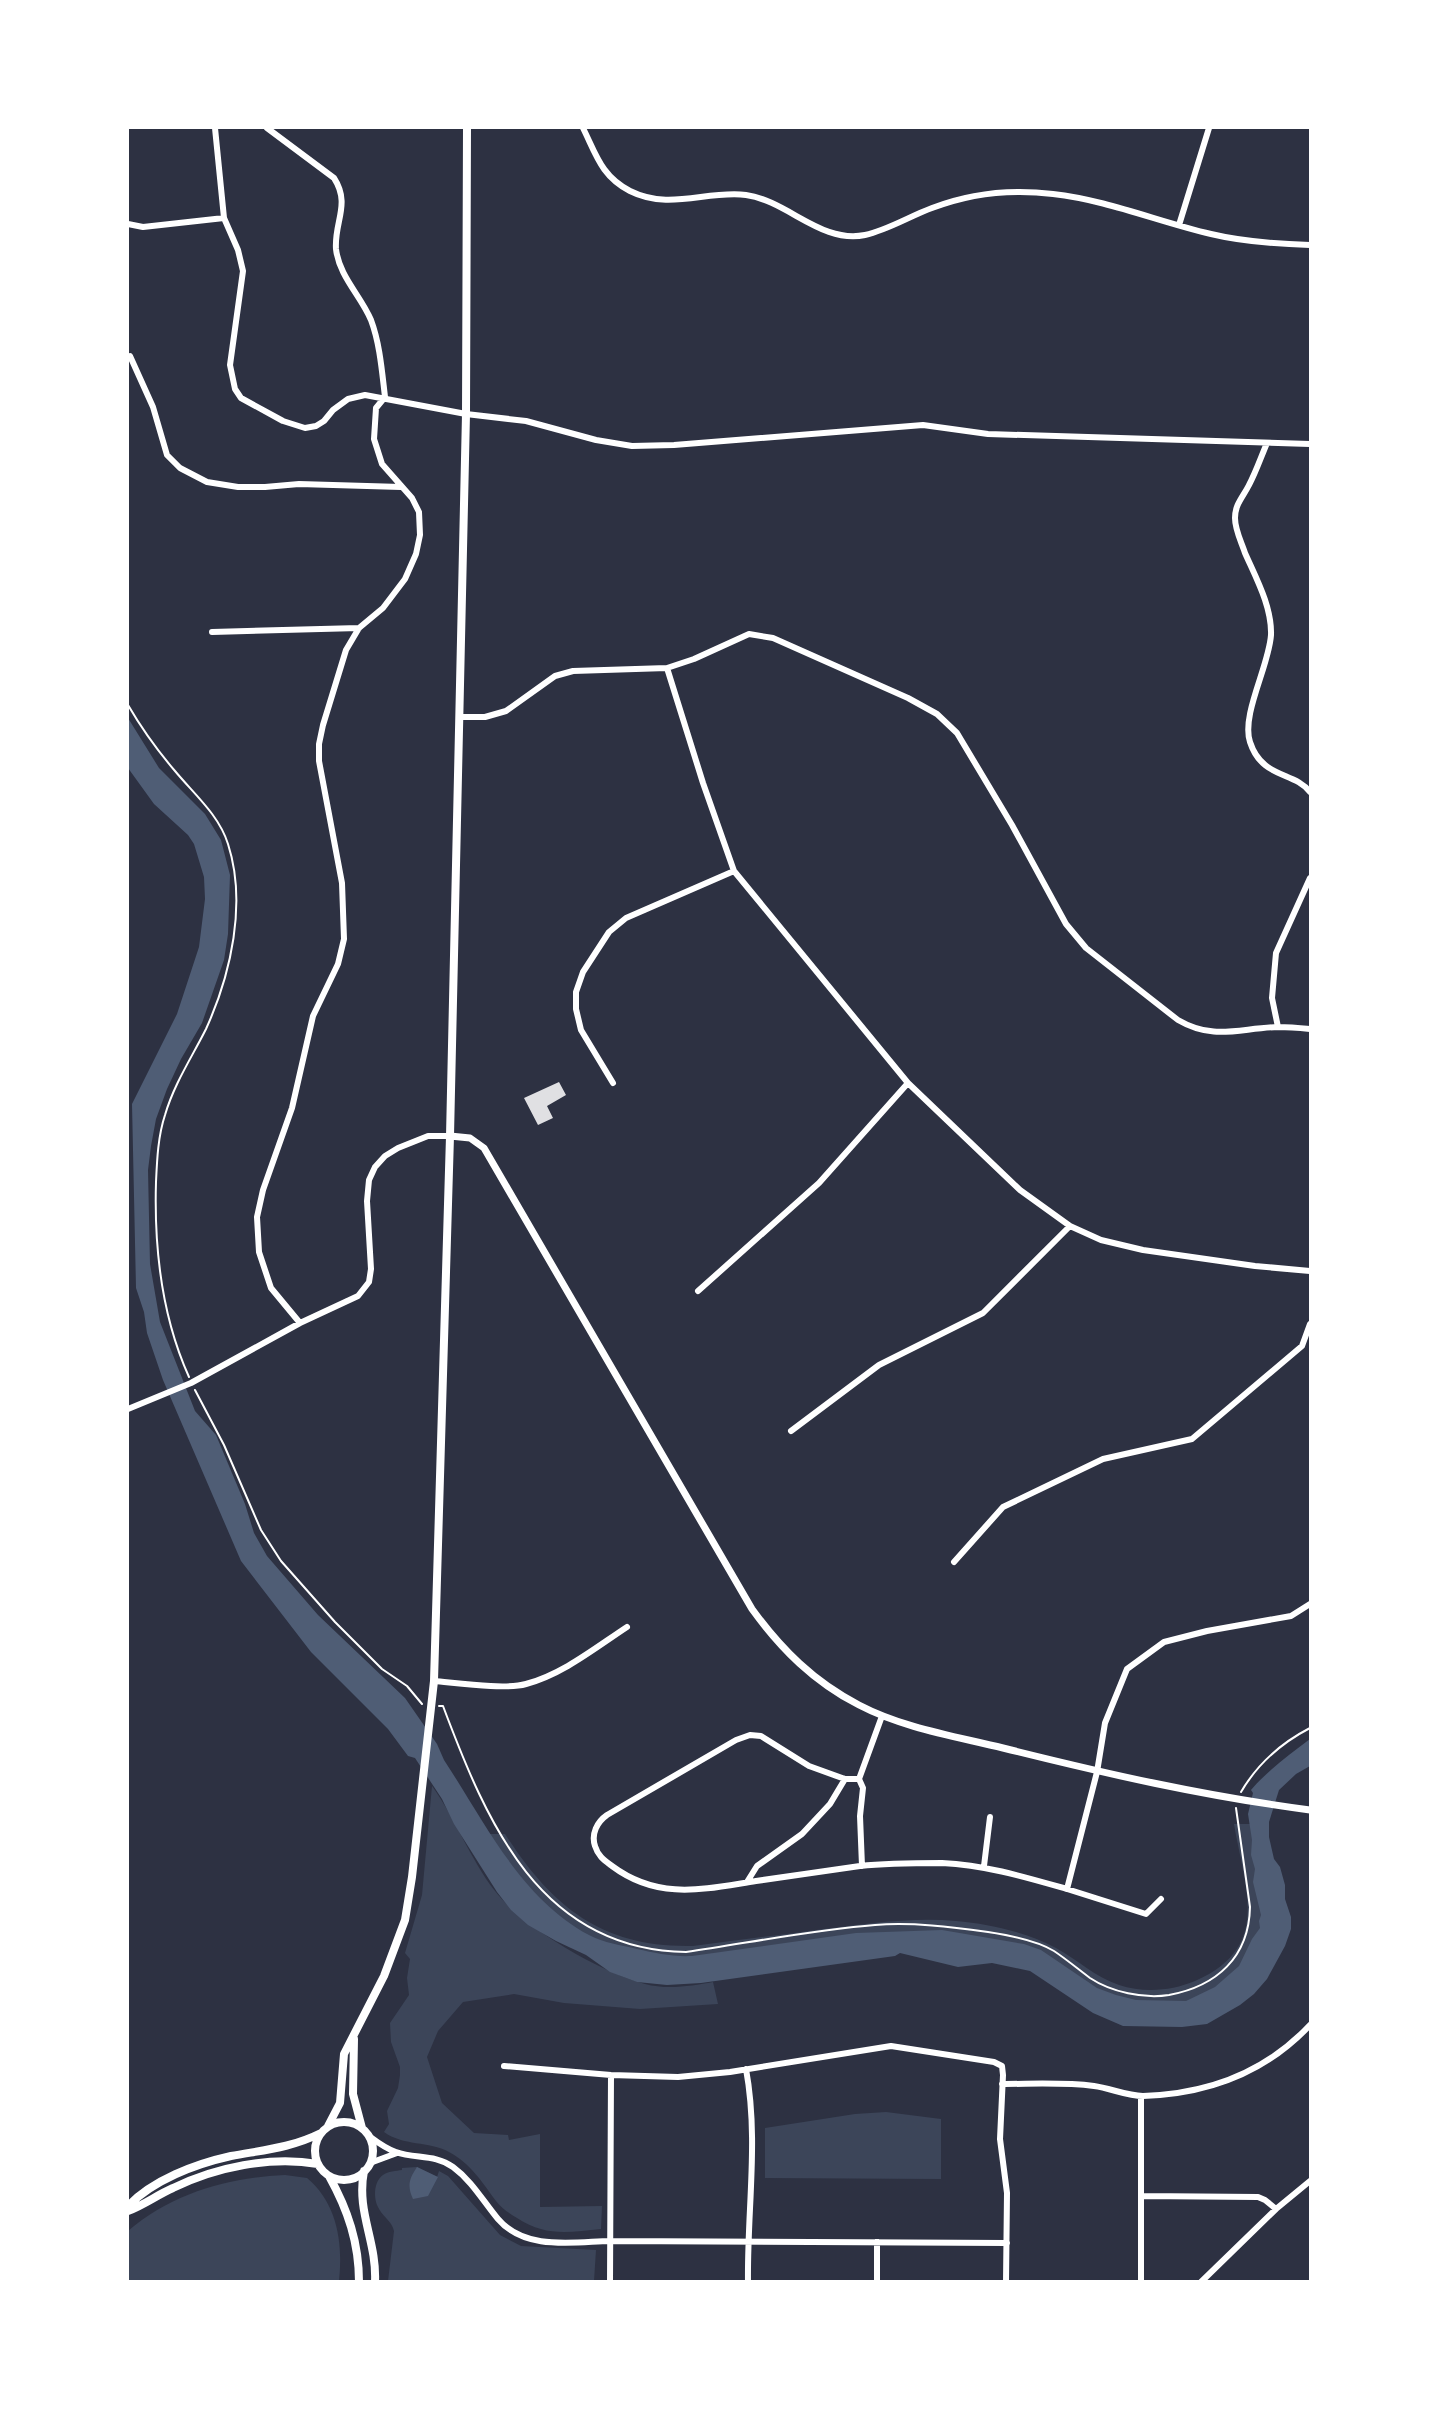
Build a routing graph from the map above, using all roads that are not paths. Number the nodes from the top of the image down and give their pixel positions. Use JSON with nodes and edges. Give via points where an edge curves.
{"nodes":[{"id":1,"x":215,"y":128,"type":"edge"},
{"id":2,"x":267,"y":128,"type":"edge"},
{"id":3,"x":467,"y":128,"type":"edge"},
{"id":4,"x":583,"y":128,"type":"edge"},
{"id":5,"x":1209,"y":128,"type":"edge"},
{"id":6,"x":224,"y":218,"type":"junction"},
{"id":7,"x":128,"y":224,"type":"edge"},
{"id":8,"x":1179,"y":225,"type":"junction"},
{"id":9,"x":1311,"y":245,"type":"edge"},
{"id":10,"x":130,"y":356,"type":"dead end"},
{"id":11,"x":385,"y":397,"type":"junction"},
{"id":12,"x":466,"y":414,"type":"junction"},
{"id":13,"x":1267,"y":443,"type":"junction"},
{"id":14,"x":1311,"y":444,"type":"edge"},
{"id":15,"x":402,"y":487,"type":"junction"},
{"id":16,"x":359,"y":628,"type":"junction"},
{"id":17,"x":212,"y":632,"type":"dead end"},
{"id":18,"x":667,"y":668,"type":"junction"},
{"id":19,"x":459,"y":717,"type":"junction"},
{"id":20,"x":1311,"y":792,"type":"edge"},
{"id":21,"x":734,"y":871,"type":"junction"},
{"id":22,"x":1311,"y":878,"type":"edge"},
{"id":23,"x":1278,"y":1027,"type":"junction"},
{"id":24,"x":1311,"y":1029,"type":"edge"},
{"id":25,"x":613,"y":1083,"type":"dead end"},
{"id":26,"x":908,"y":1083,"type":"junction"},
{"id":27,"x":450,"y":1136,"type":"junction"},
{"id":28,"x":1071,"y":1226,"type":"junction"},
{"id":29,"x":1311,"y":1271,"type":"edge"},
{"id":30,"x":698,"y":1291,"type":"dead end"},
{"id":31,"x":300,"y":1323,"type":"junction"},
{"id":32,"x":1311,"y":1324,"type":"edge"},
{"id":33,"x":128,"y":1409,"type":"edge"},
{"id":34,"x":791,"y":1431,"type":"dead end"},
{"id":35,"x":954,"y":1562,"type":"dead end"},
{"id":36,"x":1311,"y":1604,"type":"edge"},
{"id":37,"x":627,"y":1627,"type":"dead end"},
{"id":38,"x":434,"y":1681,"type":"junction"},
{"id":39,"x":882,"y":1716,"type":"junction"},
{"id":40,"x":1097,"y":1772,"type":"junction"},
{"id":41,"x":845,"y":1779,"type":"junction"},
{"id":42,"x":860,"y":1779,"type":"junction"},
{"id":43,"x":1311,"y":1810,"type":"edge"},
{"id":44,"x":990,"y":1818,"type":"dead end"},
{"id":45,"x":862,"y":1866,"type":"junction"},
{"id":46,"x":984,"y":1866,"type":"junction"},
{"id":47,"x":747,"y":1882,"type":"junction"},
{"id":48,"x":1067,"y":1889,"type":"junction"},
{"id":49,"x":1161,"y":1899,"type":"dead end"},
{"id":50,"x":1311,"y":2025,"type":"edge"},
{"id":51,"x":354,"y":2038,"type":"junction"},
{"id":52,"x":504,"y":2066,"type":"dead end"},
{"id":53,"x":746,"y":2069,"type":"junction"},
{"id":54,"x":611,"y":2075,"type":"junction"},
{"id":55,"x":1002,"y":2084,"type":"junction"},
{"id":56,"x":1141,"y":2096,"type":"junction"},
{"id":57,"x":328,"y":2126,"type":"junction"},
{"id":58,"x":362,"y":2128,"type":"junction"},
{"id":59,"x":321,"y":2133,"type":"junction"},
{"id":60,"x":369,"y":2136,"type":"junction"},
{"id":61,"x":397,"y":2153,"type":"junction"},
{"id":62,"x":370,"y":2163,"type":"junction"},
{"id":63,"x":318,"y":2164,"type":"junction"},
{"id":64,"x":364,"y":2171,"type":"junction"},
{"id":65,"x":329,"y":2176,"type":"junction"},
{"id":66,"x":1311,"y":2181,"type":"edge"},
{"id":67,"x":1141,"y":2196,"type":"junction"},
{"id":68,"x":128,"y":2209,"type":"edge"},
{"id":69,"x":1276,"y":2209,"type":"junction"},
{"id":70,"x":610,"y":2241,"type":"junction"},
{"id":71,"x":747,"y":2242,"type":"junction"},
{"id":72,"x":877,"y":2242,"type":"junction"},
{"id":73,"x":1008,"y":2243,"type":"junction"},
{"id":74,"x":359,"y":2282,"type":"edge"},
{"id":75,"x":375,"y":2282,"type":"edge"},
{"id":76,"x":610,"y":2282,"type":"edge"},
{"id":77,"x":748,"y":2282,"type":"edge"},
{"id":78,"x":877,"y":2282,"type":"edge"},
{"id":79,"x":1006,"y":2282,"type":"edge"},
{"id":80,"x":1141,"y":2282,"type":"edge"},
{"id":81,"x":1201,"y":2282,"type":"edge"}],
"edges":[{"from":1,"to":6,"type":"street"},
{"from":2,"to":11,"type":"street","via":[[334,178],[341,188],[343,201],[336,250],[370,319]]},
{"from":3,"to":12,"type":"main road"},
{"from":4,"to":8,"type":"street","via":[[599,164],[615,182],[632,192],[661,201],[745,195],[767,200],[825,231],[846,236],[865,235],[945,204],[1010,191],[1100,203]]},
{"from":5,"to":8,"type":"street"},
{"from":6,"to":7,"type":"street","via":[[143,227]]},
{"from":6,"to":11,"type":"street","via":[[243,271],[230,365],[234,389],[242,398],[305,428],[324,421],[348,399],[365,395]]},
{"from":8,"to":9,"type":"street","via":[[1247,241]]},
{"from":10,"to":15,"type":"street","via":[[153,407],[167,455],[180,468],[207,482],[265,488],[299,484]]},
{"from":11,"to":12,"type":"street"},
{"from":11,"to":15,"type":"street","via":[[376,408],[374,440],[382,464]]},
{"from":12,"to":13,"type":"street","via":[[526,421],[632,446],[923,425],[988,434]]},
{"from":12,"to":19,"type":"main road"},
{"from":13,"to":14,"type":"street"},
{"from":13,"to":20,"type":"street","via":[[1238,500],[1235,517],[1237,532],[1268,610],[1270,635],[1266,664],[1248,723],[1250,741],[1269,770]]},
{"from":15,"to":16,"type":"street","via":[[419,512],[416,554],[405,579],[383,608]]},
{"from":16,"to":17,"type":"street"},
{"from":16,"to":31,"type":"street","via":[[346,650],[319,744],[342,883],[344,939],[338,964],[313,1016],[292,1108],[257,1217],[259,1252],[271,1288]]},
{"from":18,"to":19,"type":"street","via":[[573,671],[555,676],[506,711],[485,717]]},
{"from":18,"to":21,"type":"street"},
{"from":18,"to":23,"type":"street","via":[[748,634],[760,635],[937,714],[957,733],[1066,924],[1086,948],[1194,1029],[1214,1033]]},
{"from":19,"to":27,"type":"main road"},
{"from":21,"to":25,"type":"street","via":[[626,918],[609,932],[583,972],[576,992],[581,1030]]},
{"from":21,"to":26,"type":"street"},
{"from":22,"to":23,"type":"street","via":[[1276,953],[1272,998]]},
{"from":23,"to":24,"type":"street"},
{"from":26,"to":28,"type":"street","via":[[1020,1190]]},
{"from":26,"to":30,"type":"street","via":[[819,1184]]},
{"from":27,"to":31,"type":"street","via":[[428,1137],[398,1148],[375,1167],[367,1201],[372,1256],[369,1282],[358,1296]]},
{"from":27,"to":38,"type":"main road"},
{"from":27,"to":39,"type":"street","via":[[470,1138],[484,1148],[770,1635],[821,1683]]},
{"from":28,"to":29,"type":"street","via":[[1143,1250]]},
{"from":28,"to":34,"type":"street","via":[[983,1313],[879,1365]]},
{"from":31,"to":33,"type":"street","via":[[190,1383]]},
{"from":32,"to":35,"type":"street","via":[[1302,1346],[1192,1439],[1103,1459],[1003,1507]]},
{"from":36,"to":40,"type":"street","via":[[1292,1616],[1207,1630],[1164,1642],[1127,1669],[1104,1723]]},
{"from":37,"to":38,"type":"street","via":[[561,1670],[525,1685]]},
{"from":38,"to":51,"type":"main road","via":[[405,1920]]},
{"from":39,"to":40,"type":"street"},
{"from":39,"to":42,"type":"street"},
{"from":40,"to":43,"type":"street","via":[[1168,1788]]},
{"from":40,"to":48,"type":"street"},
{"from":41,"to":42,"type":"street"},
{"from":41,"to":47,"type":"street","via":[[830,1804],[802,1834],[757,1866]]},
{"from":41,"to":47,"type":"street","via":[[810,1766],[761,1736],[750,1735],[599,1820],[594,1844],[600,1857],[648,1886],[707,1890]]},
{"from":42,"to":45,"type":"street"},
{"from":44,"to":46,"type":"street"},
{"from":45,"to":46,"type":"street"},
{"from":45,"to":47,"type":"street"},
{"from":46,"to":48,"type":"street"},
{"from":48,"to":49,"type":"street","via":[[1146,1914]]},
{"from":50,"to":56,"type":"street","via":[[1267,2062],[1204,2090]]},
{"from":51,"to":57,"type":"main road","via":[[344,2054],[340,2103]]},
{"from":51,"to":58,"type":"main road","via":[[353,2094]]},
{"from":52,"to":54,"type":"street"},
{"from":53,"to":54,"type":"street","via":[[678,2077]]},
{"from":53,"to":55,"type":"street","via":[[891,2046],[994,2062],[1002,2066]]},
{"from":53,"to":71,"type":"street","via":[[753,2148]]},
{"from":54,"to":70,"type":"street"},
{"from":55,"to":56,"type":"street","via":[[1094,2086]]},
{"from":55,"to":73,"type":"street","via":[[1000,2139]]},
{"from":56,"to":67,"type":"street"},
{"from":57,"to":58,"type":"main road","via":[[346,2122]]},
{"from":57,"to":59,"type":"main road"},
{"from":58,"to":60,"type":"main road"},
{"from":59,"to":63,"type":"main road","via":[[315,2148]]},
{"from":59,"to":68,"type":"main road","via":[[294,2145],[197,2165],[142,2192]]},
{"from":60,"to":61,"type":"street"},
{"from":60,"to":62,"type":"main road"},
{"from":61,"to":62,"type":"street"},
{"from":61,"to":70,"type":"street","via":[[434,2158],[453,2167],[499,2220],[526,2239],[550,2243]]},
{"from":62,"to":64,"type":"main road"},
{"from":63,"to":65,"type":"main road"},
{"from":63,"to":68,"type":"main road","via":[[271,2162],[236,2168],[172,2188],[146,2204]]},
{"from":64,"to":65,"type":"main road","via":[[348,2180]]},
{"from":64,"to":75,"type":"main road","via":[[362,2203],[374,2254]]},
{"from":65,"to":74,"type":"main road","via":[[349,2216]]},
{"from":66,"to":69,"type":"street"},
{"from":67,"to":69,"type":"street","via":[[1258,2198]]},
{"from":67,"to":80,"type":"street"},
{"from":69,"to":81,"type":"street"},
{"from":70,"to":71,"type":"street"},
{"from":70,"to":76,"type":"street"},
{"from":71,"to":72,"type":"street"},
{"from":71,"to":77,"type":"street"},
{"from":72,"to":73,"type":"street"},
{"from":72,"to":78,"type":"street"},
{"from":73,"to":79,"type":"street"}]}
